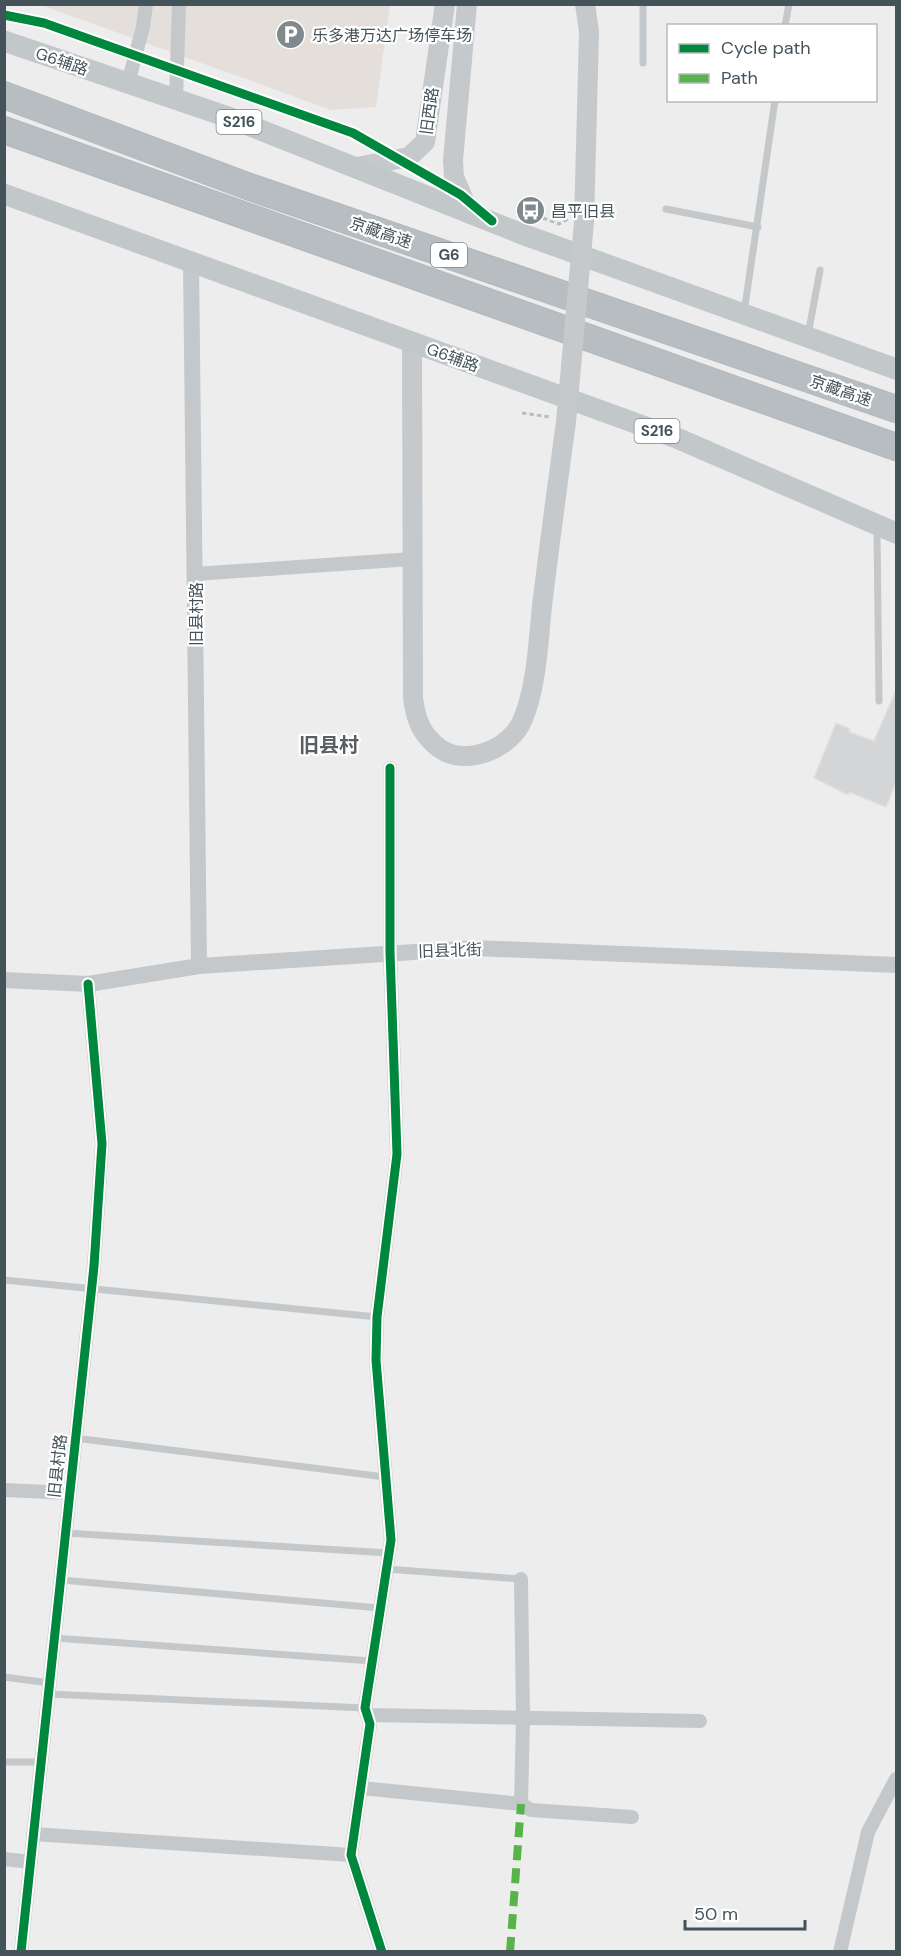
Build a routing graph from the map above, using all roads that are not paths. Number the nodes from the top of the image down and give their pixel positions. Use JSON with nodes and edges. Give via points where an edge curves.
{"nodes":[{"id":1,"x":146,"y":4,"type":"edge"},
{"id":2,"x":179,"y":4,"type":"edge"},
{"id":3,"x":445,"y":4,"type":"edge"},
{"id":4,"x":467,"y":4,"type":"edge"},
{"id":5,"x":585,"y":4,"type":"edge"},
{"id":6,"x":643,"y":4,"type":"edge"},
{"id":7,"x":789,"y":4,"type":"edge"},
{"id":8,"x":785,"y":24,"type":"edge"},
{"id":9,"x":4,"y":41,"type":"edge"},
{"id":10,"x":643,"y":63,"type":"dead end"},
{"id":11,"x":128,"y":83,"type":"junction"},
{"id":12,"x":4,"y":95,"type":"edge"},
{"id":13,"x":176,"y":99,"type":"junction"},
{"id":14,"x":775,"y":102,"type":"edge"},
{"id":15,"x":4,"y":130,"type":"edge"},
{"id":16,"x":357,"y":167,"type":"junction"},
{"id":17,"x":4,"y":194,"type":"edge"},
{"id":18,"x":666,"y":209,"type":"dead end"},
{"id":19,"x":470,"y":214,"type":"junction"},
{"id":20,"x":758,"y":227,"type":"junction"},
{"id":21,"x":191,"y":262,"type":"junction"},
{"id":22,"x":820,"y":270,"type":"dead end"},
{"id":23,"x":744,"y":315,"type":"junction"},
{"id":24,"x":808,"y":338,"type":"junction"},
{"id":25,"x":412,"y":342,"type":"junction"},
{"id":26,"x":896,"y":367,"type":"edge"},
{"id":27,"x":897,"y":409,"type":"edge"},
{"id":28,"x":897,"y":447,"type":"edge"},
{"id":29,"x":877,"y":524,"type":"junction"},
{"id":30,"x":897,"y":533,"type":"edge"},
{"id":31,"x":412,"y":559,"type":"junction"},
{"id":32,"x":195,"y":574,"type":"junction"},
{"id":33,"x":879,"y":701,"type":"dead end"},
{"id":34,"x":390,"y":768,"type":"dead end"},
{"id":35,"x":390,"y":952,"type":"junction"},
{"id":36,"x":897,"y":965,"type":"edge"},
{"id":37,"x":199,"y":966,"type":"junction"},
{"id":38,"x":4,"y":980,"type":"edge"},
{"id":39,"x":88,"y":984,"type":"junction"},
{"id":40,"x":4,"y":1280,"type":"edge"},
{"id":41,"x":92,"y":1287,"type":"junction"},
{"id":42,"x":377,"y":1317,"type":"junction"},
{"id":43,"x":75,"y":1438,"type":"junction"},
{"id":44,"x":386,"y":1477,"type":"junction"},
{"id":45,"x":4,"y":1490,"type":"edge"},
{"id":46,"x":70,"y":1493,"type":"junction"},
{"id":47,"x":65,"y":1533,"type":"junction"},
{"id":48,"x":389,"y":1553,"type":"junction"},
{"id":49,"x":386,"y":1569,"type":"junction"},
{"id":50,"x":521,"y":1579,"type":"joint"},
{"id":51,"x":61,"y":1580,"type":"junction"},
{"id":52,"x":380,"y":1608,"type":"junction"},
{"id":53,"x":54,"y":1638,"type":"junction"},
{"id":54,"x":372,"y":1661,"type":"junction"},
{"id":55,"x":4,"y":1677,"type":"edge"},
{"id":56,"x":49,"y":1688,"type":"junction"},
{"id":57,"x":366,"y":1712,"type":"junction"},
{"id":58,"x":523,"y":1718,"type":"junction"},
{"id":59,"x":700,"y":1721,"type":"dead end"},
{"id":60,"x":4,"y":1762,"type":"edge"},
{"id":61,"x":41,"y":1762,"type":"junction"},
{"id":62,"x":897,"y":1779,"type":"edge"},
{"id":63,"x":361,"y":1788,"type":"junction"},
{"id":64,"x":521,"y":1804,"type":"junction"},
{"id":65,"x":632,"y":1817,"type":"dead end"},
{"id":66,"x":33,"y":1834,"type":"junction"},
{"id":67,"x":351,"y":1855,"type":"junction"},
{"id":68,"x":4,"y":1858,"type":"edge"},
{"id":69,"x":31,"y":1862,"type":"junction"},
{"id":70,"x":21,"y":1952,"type":"edge"},
{"id":71,"x":382,"y":1952,"type":"edge"},
{"id":72,"x":840,"y":1952,"type":"edge"}],
"edges":[{"from":1,"to":11,"type":"street"},
{"from":2,"to":13,"type":"street"},
{"from":3,"to":16,"type":"main road","name":"旧西路","via":[[425,142],[409,157]]},
{"from":4,"to":19,"type":"main road","name":"旧西路","via":[[453,159],[454,177]]},
{"from":5,"to":31,"type":"main road","bridge":true,"via":[[589,41],[563,420],[530,699],[523,722],[509,739],[489,752],[467,756],[442,750],[426,737],[416,720]]},
{"from":6,"to":10,"type":"lane"},
{"from":7,"to":8,"type":"lane"},
{"from":9,"to":11,"type":"main road","name":"G6辅路","number":"S216"},
{"from":11,"to":13,"type":"main road","name":"G6辅路","number":"S216"},
{"from":12,"to":27,"type":"highway","name":"京藏高速","number":"G6","via":[[250,187]]},
{"from":13,"to":16,"type":"main road","name":"G6辅路","number":"S216"},
{"from":14,"to":20,"type":"lane"},
{"from":15,"to":28,"type":"highway"},
{"from":16,"to":19,"type":"main road","name":"G6辅路","number":"S216"},
{"from":17,"to":21,"type":"main road","name":"G6辅路","number":"S216"},
{"from":18,"to":20,"type":"lane"},
{"from":19,"to":23,"type":"main road","name":"G6辅路","number":"S216"},
{"from":20,"to":23,"type":"lane"},
{"from":21,"to":25,"type":"main road","name":"G6辅路","number":"S216"},
{"from":21,"to":32,"type":"street","name":"旧县村路"},
{"from":22,"to":24,"type":"lane"},
{"from":23,"to":24,"type":"main road","name":"G6辅路","number":"S216"},
{"from":24,"to":26,"type":"main road","name":"G6辅路","number":"S216"},
{"from":25,"to":29,"type":"main road","name":"G6辅路","number":"S216","via":[[679,439]]},
{"from":25,"to":31,"type":"main road"},
{"from":29,"to":30,"type":"main road","name":"G6辅路","number":"S216"},
{"from":29,"to":33,"type":"lane"},
{"from":31,"to":32,"type":"street"},
{"from":32,"to":37,"type":"street","name":"旧县村路"},
{"from":34,"to":35,"type":"street"},
{"from":35,"to":36,"type":"street","name":"旧县北街","via":[[475,948]]},
{"from":35,"to":37,"type":"street","name":"旧县北街"},
{"from":35,"to":42,"type":"street","via":[[398,1154]]},
{"from":37,"to":39,"type":"street","name":"旧县北街"},
{"from":38,"to":39,"type":"street","name":"旧县北街"},
{"from":39,"to":41,"type":"street","name":"旧县村路","via":[[102,1144]]},
{"from":40,"to":41,"type":"lane"},
{"from":41,"to":42,"type":"lane"},
{"from":41,"to":43,"type":"street","name":"旧县村路"},
{"from":42,"to":44,"type":"street","via":[[376,1360]]},
{"from":43,"to":44,"type":"lane"},
{"from":43,"to":46,"type":"street","name":"旧县村路"},
{"from":44,"to":48,"type":"street"},
{"from":45,"to":46,"type":"street"},
{"from":46,"to":47,"type":"street","name":"旧县村路"},
{"from":47,"to":48,"type":"lane"},
{"from":47,"to":51,"type":"street","name":"旧县村路"},
{"from":48,"to":49,"type":"street"},
{"from":49,"to":50,"type":"lane"},
{"from":49,"to":52,"type":"street"},
{"from":50,"to":58,"type":"street"},
{"from":51,"to":52,"type":"lane"},
{"from":51,"to":53,"type":"street","name":"旧县村路"},
{"from":52,"to":54,"type":"street"},
{"from":53,"to":54,"type":"lane"},
{"from":53,"to":56,"type":"street","name":"旧县村路"},
{"from":54,"to":57,"type":"street"},
{"from":55,"to":56,"type":"lane"},
{"from":56,"to":57,"type":"lane"},
{"from":56,"to":61,"type":"street","name":"旧县村路"},
{"from":57,"to":58,"type":"street"},
{"from":57,"to":63,"type":"street","via":[[370,1724]]},
{"from":58,"to":59,"type":"street"},
{"from":58,"to":64,"type":"street"},
{"from":60,"to":61,"type":"lane"},
{"from":61,"to":66,"type":"street","name":"旧县村路"},
{"from":62,"to":72,"type":"street","via":[[868,1832]]},
{"from":63,"to":64,"type":"street"},
{"from":63,"to":67,"type":"street"},
{"from":64,"to":65,"type":"street","via":[[531,1810]]},
{"from":66,"to":67,"type":"street"},
{"from":66,"to":69,"type":"street","name":"旧县村路"},
{"from":67,"to":71,"type":"street"},
{"from":68,"to":69,"type":"street"},
{"from":69,"to":70,"type":"street","name":"旧县村路"}]}
